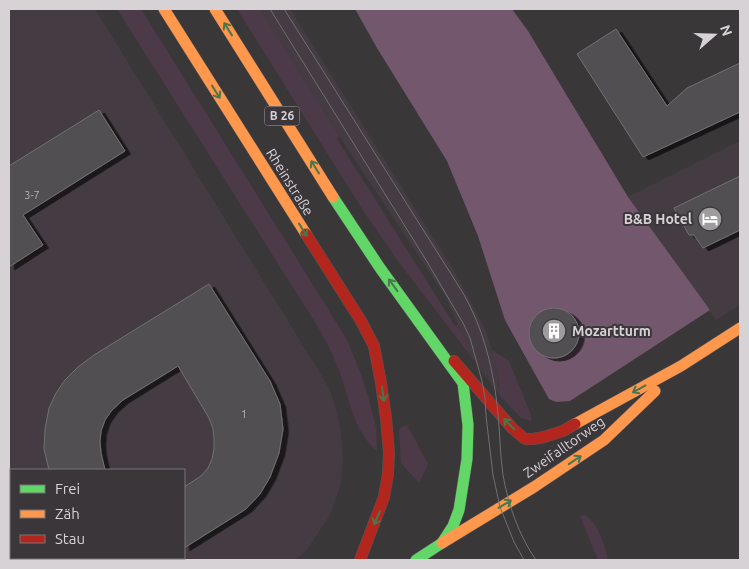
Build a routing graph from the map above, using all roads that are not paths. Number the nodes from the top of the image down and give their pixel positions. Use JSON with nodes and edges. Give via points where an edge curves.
{"nodes":[{"id":1,"x":164,"y":9,"type":"edge"},
{"id":2,"x":215,"y":9,"type":"edge"},
{"id":3,"x":421,"y":325,"type":"junction"},
{"id":4,"x":740,"y":328,"type":"edge"},
{"id":5,"x":682,"y":366,"type":"junction"},
{"id":6,"x":551,"y":436,"type":"joint"},
{"id":7,"x":442,"y":543,"type":"junction"},
{"id":8,"x":360,"y":560,"type":"edge"},
{"id":9,"x":416,"y":560,"type":"edge"}],
"edges":[{"from":1,"to":8,"type":"main road","name":"Rheinstraße","one_way":true,"via":[[374,346],[386,418],[388,474],[384,497]]},
{"from":3,"to":2,"type":"main road","name":"Rheinstraße","number":"B 26","one_way":true,"via":[[350,223]]},
{"from":6,"to":3,"type":"main road","name":"Rheinstraße","one_way":true,"via":[[526,439],[519,434]]},
{"from":3,"to":7,"type":"main road","name":"Rheinstraße","number":"B 26","via":[[463,382],[468,425],[460,510]]},
{"from":4,"to":5,"type":"main road","name":"Zweifalltorweg"},
{"from":5,"to":6,"type":"main road","name":"Zweifalltorweg","one_way":true},
{"from":7,"to":5,"type":"main road","name":"Zweifalltorweg","one_way":true,"via":[[604,440]]},
{"from":7,"to":9,"type":"main road","name":"Zweifalltorweg"}]}
